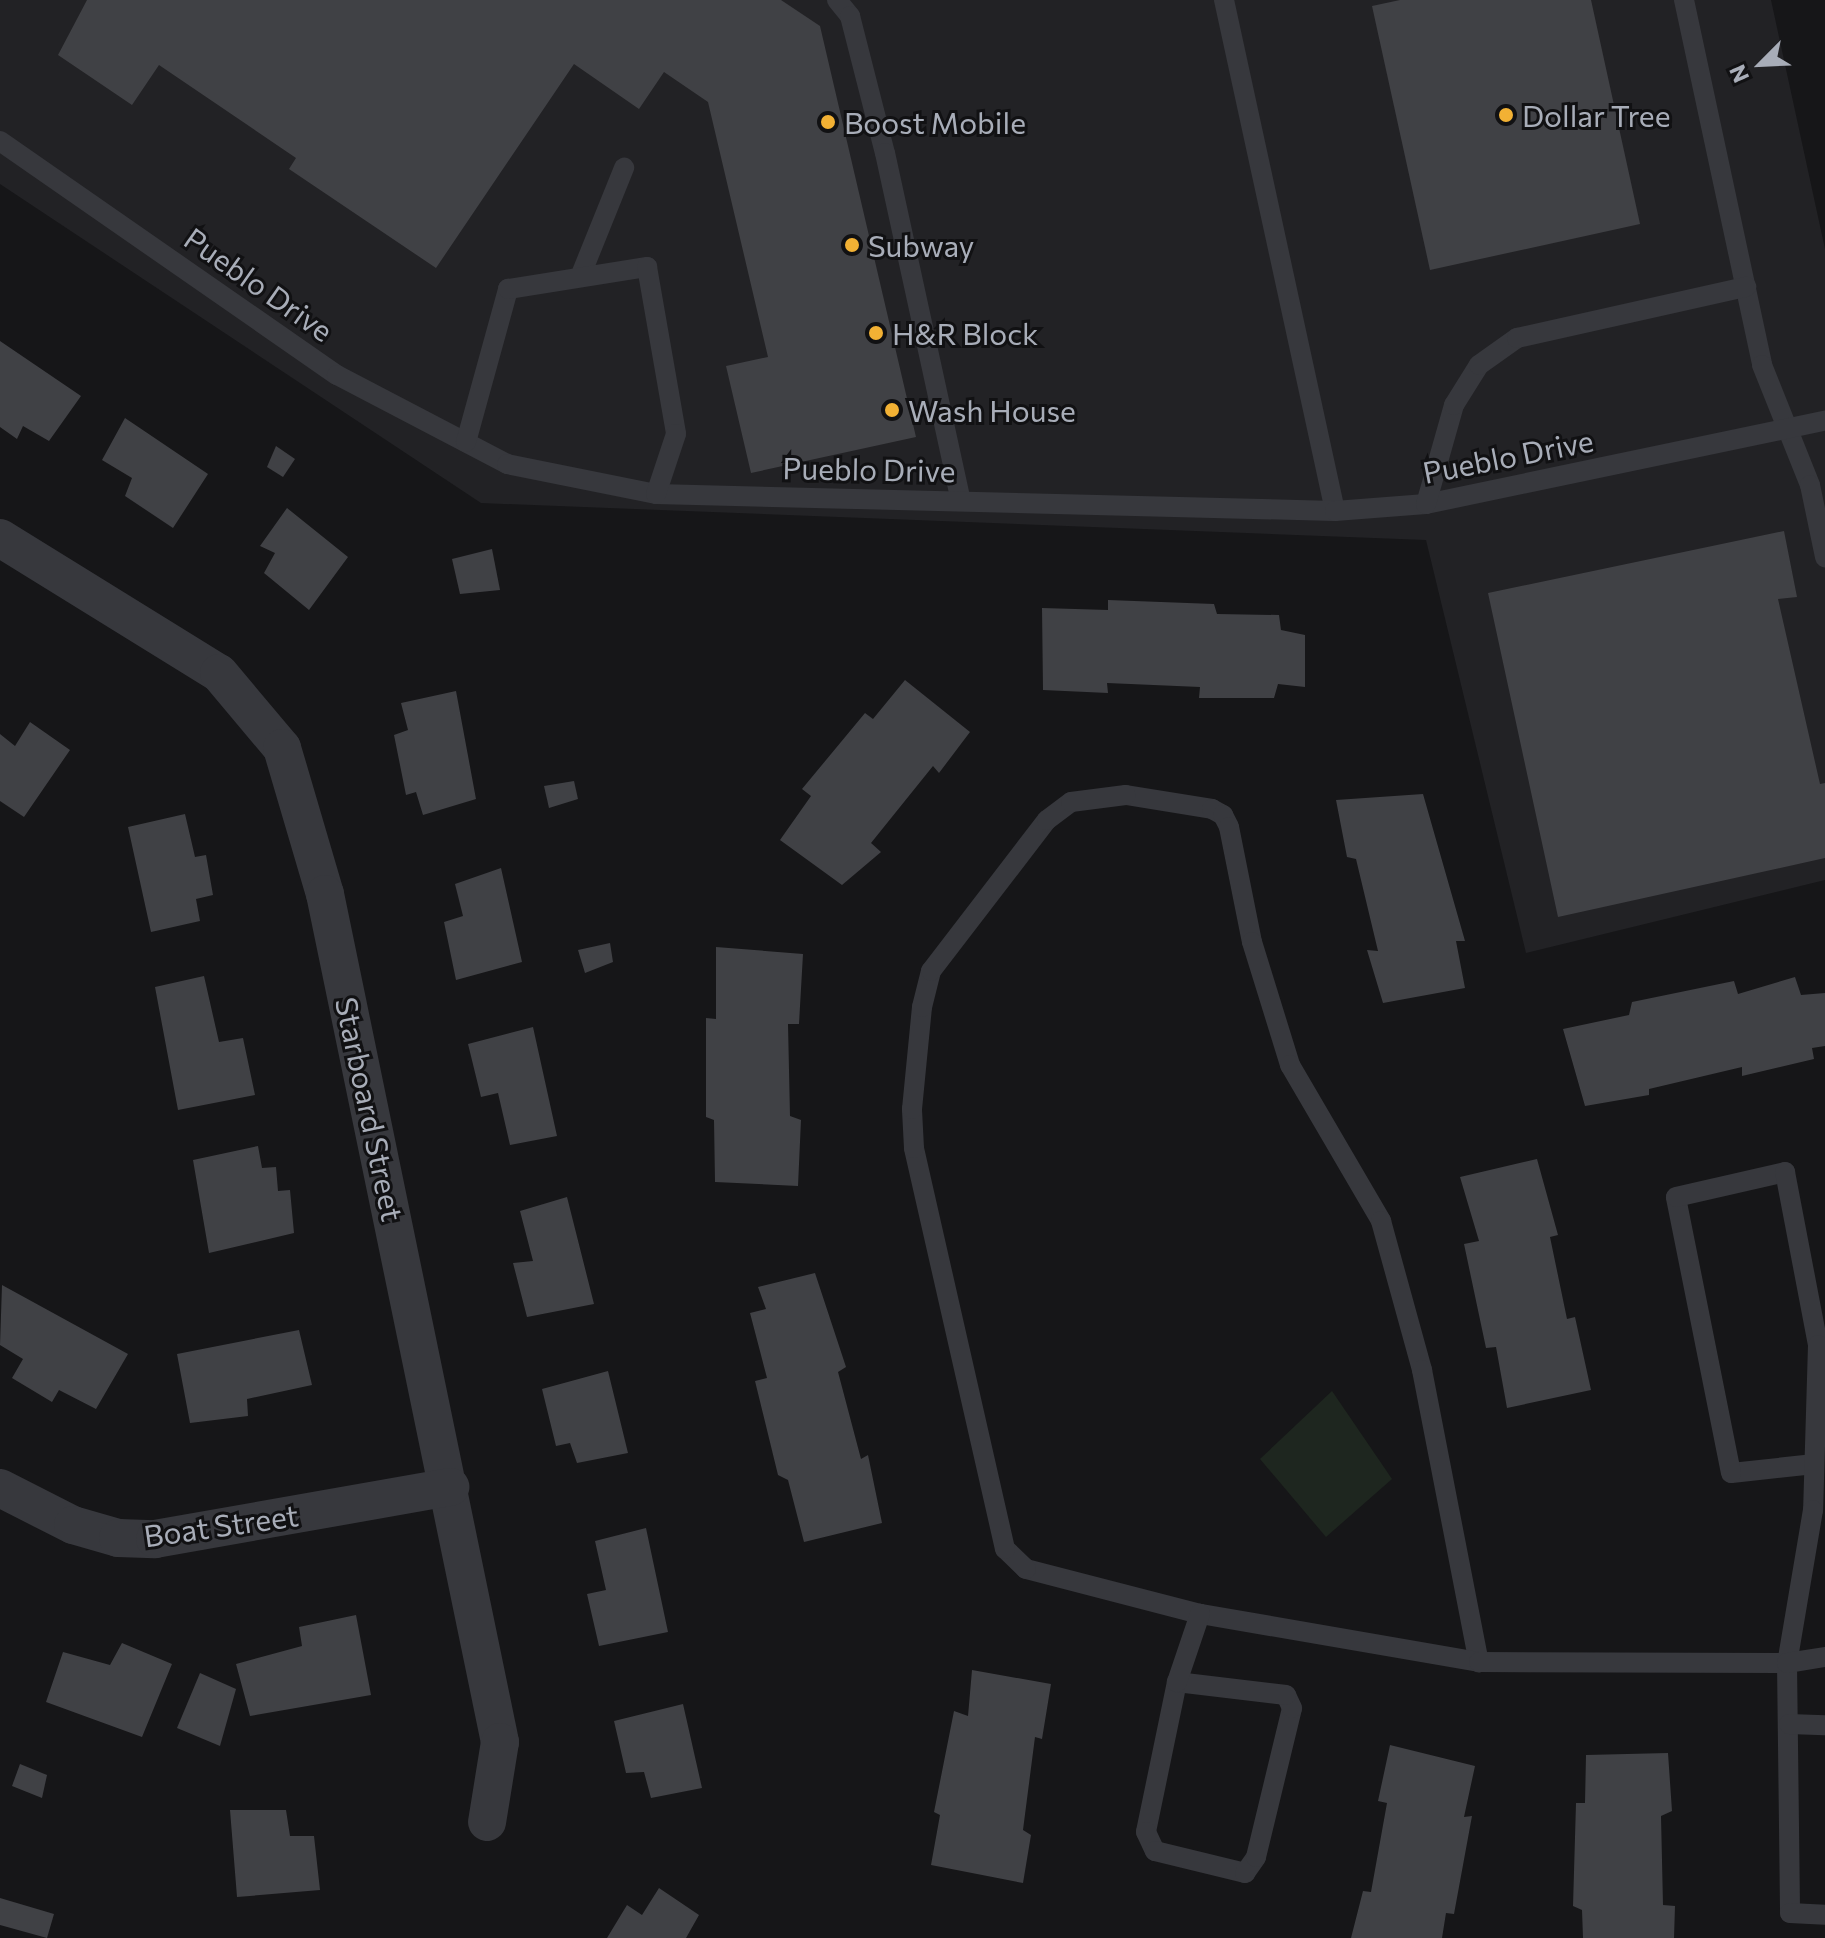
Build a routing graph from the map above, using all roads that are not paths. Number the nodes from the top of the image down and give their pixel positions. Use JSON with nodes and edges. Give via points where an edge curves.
{"nodes":[{"id":1,"x":837,"y":0,"type":"edge"},
{"id":2,"x":1224,"y":0,"type":"edge"},
{"id":3,"x":1684,"y":0,"type":"edge"},
{"id":4,"x":0,"y":141,"type":"edge"},
{"id":5,"x":624,"y":168,"type":"dead end"},
{"id":6,"x":580,"y":277,"type":"junction"},
{"id":7,"x":1746,"y":287,"type":"junction"},
{"id":8,"x":1825,"y":421,"type":"edge"},
{"id":9,"x":1787,"y":429,"type":"junction"},
{"id":10,"x":466,"y":442,"type":"junction"},
{"id":11,"x":656,"y":494,"type":"junction"},
{"id":12,"x":961,"y":501,"type":"junction"},
{"id":13,"x":1426,"y":504,"type":"junction"},
{"id":14,"x":1335,"y":511,"type":"junction"},
{"id":15,"x":0,"y":538,"type":"edge"},
{"id":16,"x":1825,"y":557,"type":"edge"},
{"id":17,"x":1814,"y":1464,"type":"junction"},
{"id":18,"x":450,"y":1487,"type":"junction"},
{"id":19,"x":0,"y":1488,"type":"edge"},
{"id":20,"x":1200,"y":1614,"type":"junction"},
{"id":21,"x":1825,"y":1657,"type":"edge"},
{"id":22,"x":1479,"y":1662,"type":"junction"},
{"id":23,"x":1787,"y":1663,"type":"junction"},
{"id":24,"x":1177,"y":1682,"type":"junction"},
{"id":25,"x":1789,"y":1724,"type":"junction"},
{"id":26,"x":1825,"y":1725,"type":"edge"},
{"id":27,"x":487,"y":1822,"type":"dead end"},
{"id":28,"x":1825,"y":1915,"type":"edge"}],
"edges":[{"from":1,"to":12,"type":"lane","via":[[850,16],[885,153]]},
{"from":2,"to":14,"type":"lane"},
{"from":3,"to":7,"type":"lane"},
{"from":4,"to":10,"type":"lane","name":"Pueblo Drive","via":[[337,375]]},
{"from":5,"to":6,"type":"lane"},
{"from":6,"to":10,"type":"lane","via":[[508,289]]},
{"from":6,"to":11,"type":"lane","via":[[647,267],[676,434]]},
{"from":7,"to":9,"type":"lane","via":[[1762,365]]},
{"from":7,"to":13,"type":"lane","via":[[1517,338],[1479,365],[1454,405]]},
{"from":8,"to":9,"type":"lane","name":"Pueblo Drive"},
{"from":9,"to":13,"type":"lane","name":"Pueblo Drive"},
{"from":9,"to":16,"type":"lane","via":[[1810,485]]},
{"from":10,"to":11,"type":"lane","name":"Pueblo Drive","via":[[507,464]]},
{"from":11,"to":12,"type":"lane","name":"Pueblo Drive"},
{"from":12,"to":14,"type":"lane","name":"Pueblo Drive"},
{"from":13,"to":14,"type":"lane","name":"Pueblo Drive"},
{"from":15,"to":18,"type":"street","name":"Starboard Street","via":[[219,673],[282,748],[325,894]]},
{"from":17,"to":17,"type":"lane","via":[[1731,1473],[1676,1197],[1785,1172],[1818,1345]]},
{"from":17,"to":23,"type":"lane","via":[[1813,1510]]},
{"from":18,"to":19,"type":"street","name":"Boat Street","via":[[155,1539],[118,1538],[73,1525]]},
{"from":18,"to":27,"type":"street","name":"Starboard Street","via":[[500,1742]]},
{"from":20,"to":22,"type":"lane"},
{"from":20,"to":22,"type":"lane","via":[[1026,1569],[1005,1549],[914,1148],[916,1065],[931,971],[1047,820],[1071,802],[1126,795],[1212,809],[1229,827],[1252,942],[1290,1065],[1381,1221],[1422,1370]]},
{"from":20,"to":24,"type":"lane"},
{"from":21,"to":23,"type":"lane"},
{"from":22,"to":23,"type":"lane"},
{"from":23,"to":25,"type":"lane"},
{"from":24,"to":24,"type":"lane","via":[[1286,1695],[1292,1708],[1256,1857],[1245,1873],[1155,1851],[1146,1832]]},
{"from":25,"to":26,"type":"lane"},
{"from":25,"to":28,"type":"lane","via":[[1790,1913]]}]}
